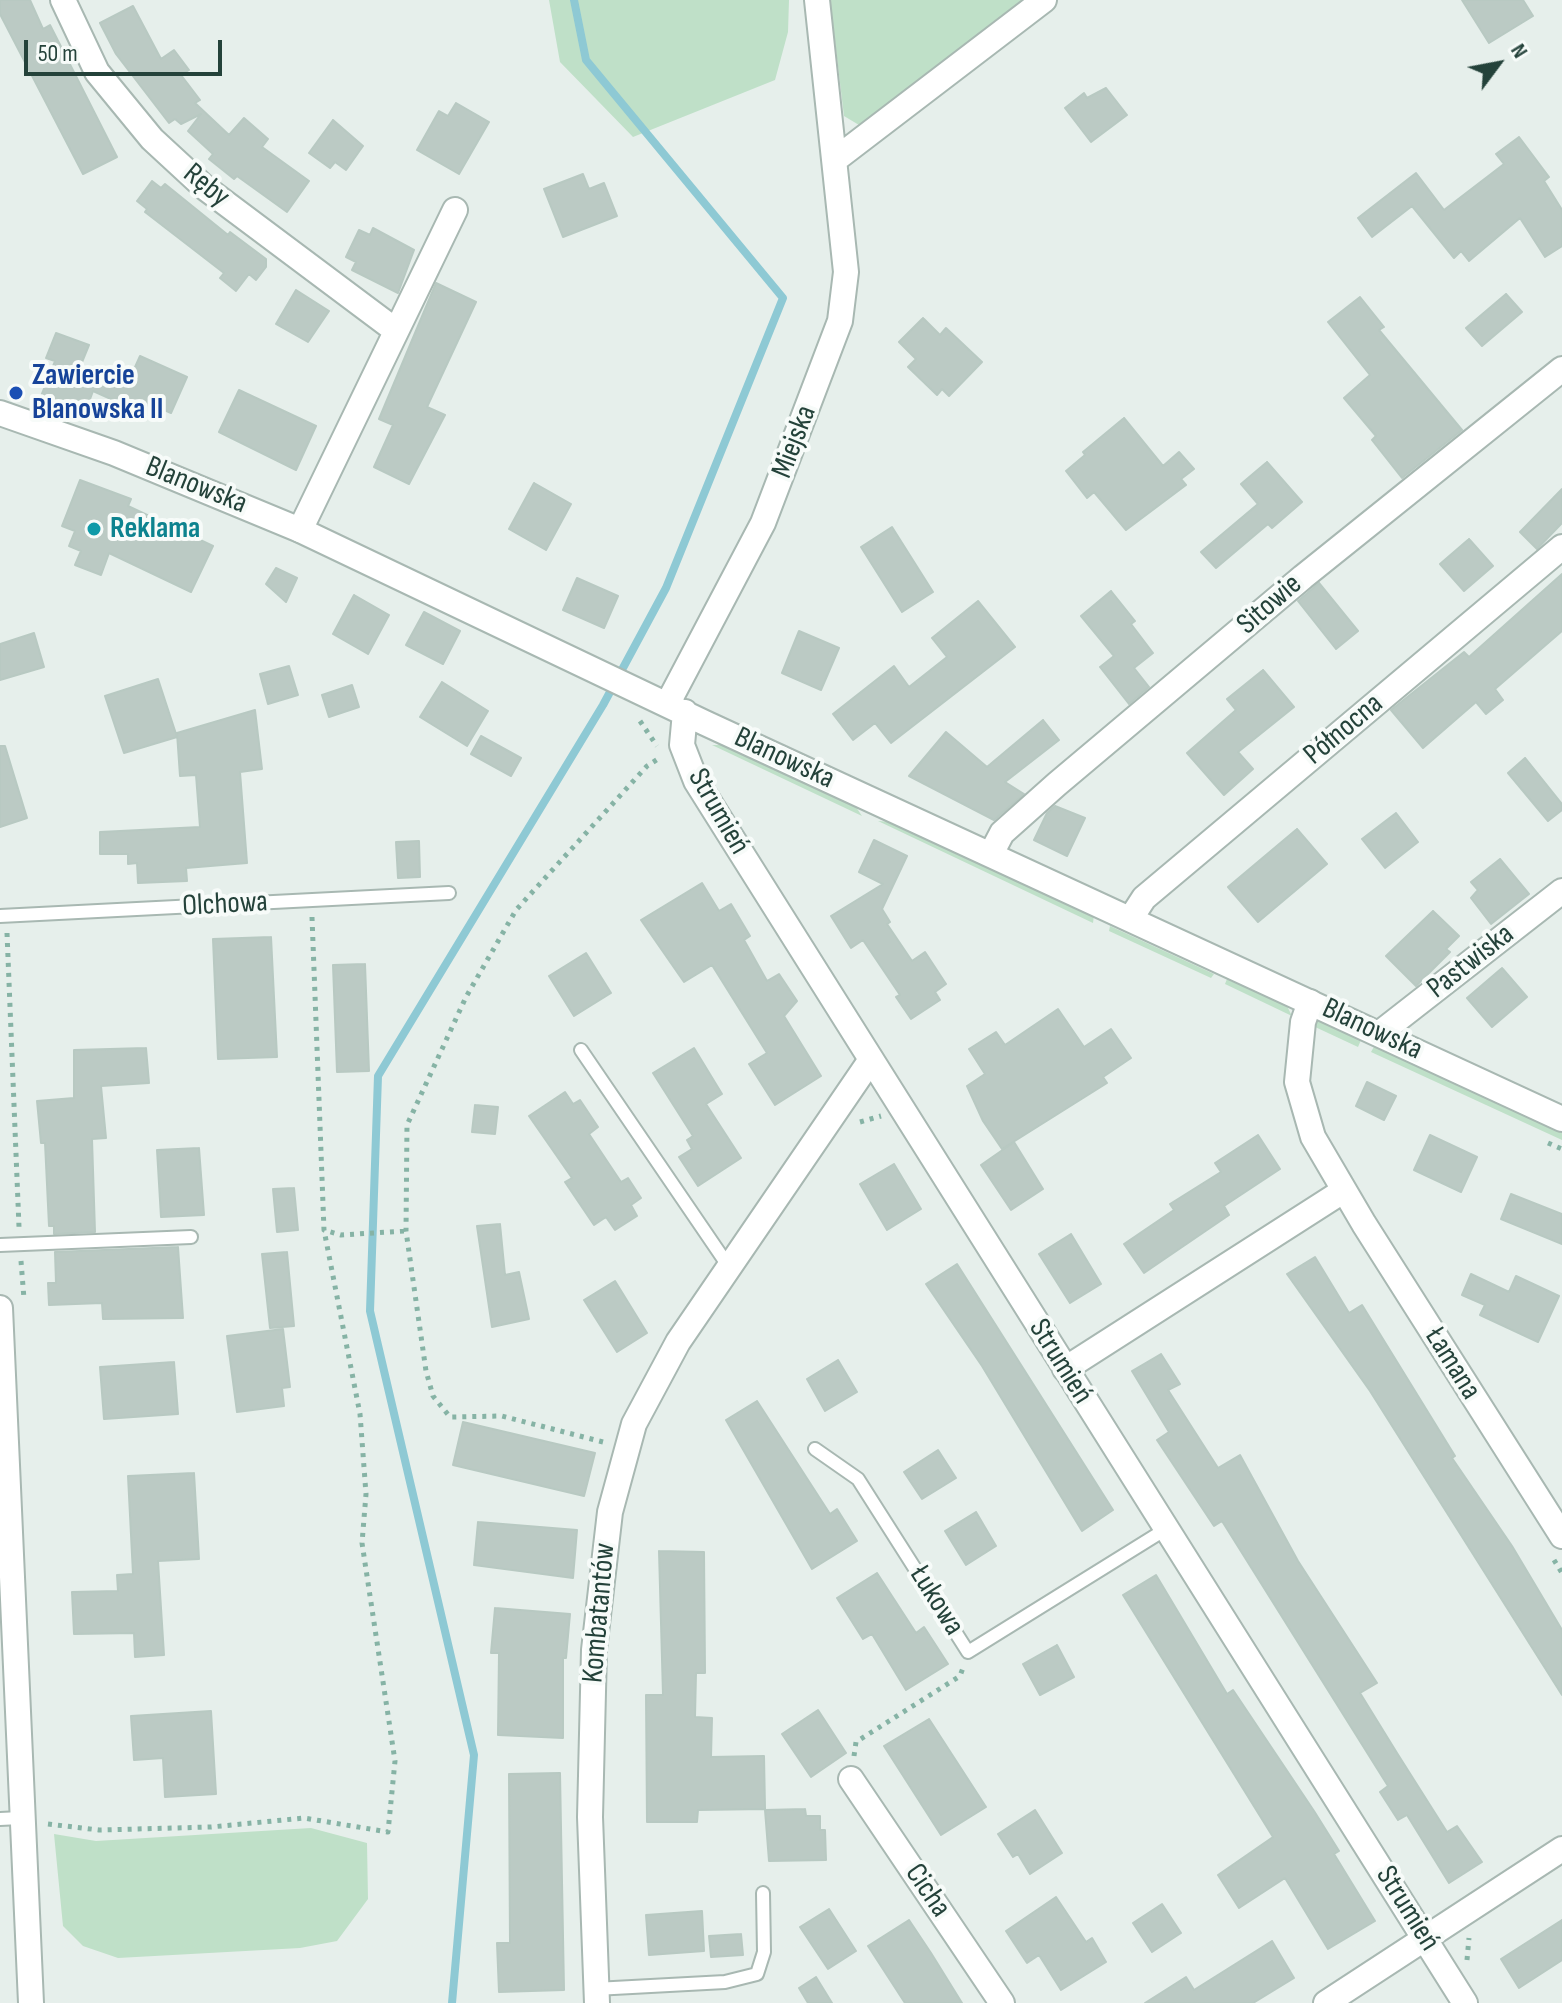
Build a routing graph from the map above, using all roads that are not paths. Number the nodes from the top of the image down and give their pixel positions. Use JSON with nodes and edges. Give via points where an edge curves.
{"nodes":[{"id":1,"x":63,"y":0,"type":"edge"},
{"id":2,"x":817,"y":0,"type":"edge"},
{"id":3,"x":1044,"y":0,"type":"edge"},
{"id":4,"x":836,"y":159,"type":"junction"},
{"id":5,"x":455,"y":210,"type":"dead end"},
{"id":6,"x":395,"y":330,"type":"junction"},
{"id":7,"x":1562,"y":369,"type":"edge"},
{"id":8,"x":0,"y":413,"type":"edge"},
{"id":9,"x":300,"y":530,"type":"junction"},
{"id":10,"x":1562,"y":547,"type":"edge"},
{"id":11,"x":676,"y":707,"type":"junction"},
{"id":12,"x":991,"y":854,"type":"junction"},
{"id":13,"x":1562,"y":891,"type":"edge"},
{"id":14,"x":449,"y":893,"type":"dead end"},
{"id":15,"x":0,"y":916,"type":"edge"},
{"id":16,"x":1131,"y":918,"type":"junction"},
{"id":17,"x":1310,"y":1002,"type":"junction"},
{"id":18,"x":1380,"y":1033,"type":"junction"},
{"id":19,"x":581,"y":1050,"type":"dead end"},
{"id":20,"x":870,"y":1061,"type":"junction"},
{"id":21,"x":1562,"y":1119,"type":"edge"},
{"id":22,"x":1343,"y":1191,"type":"junction"},
{"id":23,"x":191,"y":1237,"type":"dead end"},
{"id":24,"x":0,"y":1245,"type":"edge"},
{"id":25,"x":729,"y":1267,"type":"junction"},
{"id":26,"x":0,"y":1308,"type":"edge"},
{"id":27,"x":1065,"y":1369,"type":"junction"},
{"id":28,"x":815,"y":1449,"type":"dead end"},
{"id":29,"x":4,"y":1493,"type":"edge"},
{"id":30,"x":1166,"y":1529,"type":"junction"},
{"id":31,"x":1554,"y":1542,"type":"edge"},
{"id":32,"x":851,"y":1779,"type":"road end"},
{"id":33,"x":21,"y":1820,"type":"edge"},
{"id":34,"x":1562,"y":1849,"type":"edge"},
{"id":35,"x":763,"y":1893,"type":"dead end"},
{"id":36,"x":1426,"y":1938,"type":"junction"},
{"id":37,"x":596,"y":1996,"type":"edge"},
{"id":38,"x":31,"y":2003,"type":"edge"},
{"id":39,"x":1002,"y":2003,"type":"edge"},
{"id":40,"x":1326,"y":2003,"type":"edge"},
{"id":41,"x":1465,"y":2003,"type":"edge"}],
"edges":[{"from":1,"to":6,"type":"street","name":"Ręby","via":[[97,72],[152,139],[204,187]]},
{"from":2,"to":4,"type":"street","name":"Miejska"},
{"from":3,"to":4,"type":"street"},
{"from":4,"to":11,"type":"street","name":"Miejska","via":[[846,272],[840,321],[763,523]]},
{"from":5,"to":6,"type":"street"},
{"from":6,"to":9,"type":"street"},
{"from":7,"to":12,"type":"street","name":"Sitowie","via":[[1057,784],[1002,833]]},
{"from":8,"to":9,"type":"street","name":"Blanowska","via":[[114,453]]},
{"from":9,"to":11,"type":"street","name":"Blanowska"},
{"from":10,"to":16,"type":"street","name":"Północna","via":[[1144,898]]},
{"from":11,"to":12,"type":"street","name":"Blanowska"},
{"from":11,"to":20,"type":"street","name":"Strumień","via":[[682,745],[696,781]]},
{"from":12,"to":16,"type":"street","name":"Blanowska"},
{"from":13,"to":18,"type":"street","name":"Pastwiska"},
{"from":14,"to":15,"type":"lane","name":"Olchowa"},
{"from":16,"to":17,"type":"street","name":"Blanowska"},
{"from":17,"to":18,"type":"street","name":"Blanowska"},
{"from":17,"to":22,"type":"street","name":"Łamana","via":[[1299,1049],[1299,1097],[1313,1137]]},
{"from":18,"to":21,"type":"street","name":"Blanowska"},
{"from":19,"to":25,"type":"lane"},
{"from":20,"to":25,"type":"street","name":"Kombatantów"},
{"from":20,"to":27,"type":"street","name":"Strumień"},
{"from":22,"to":27,"type":"street"},
{"from":22,"to":31,"type":"street","name":"Łamana"},
{"from":23,"to":24,"type":"lane"},
{"from":25,"to":37,"type":"street","name":"Kombatantów","via":[[678,1342],[634,1424],[610,1512],[594,1650],[590,1817]]},
{"from":26,"to":29,"type":"street"},
{"from":27,"to":30,"type":"street","name":"Strumień"},
{"from":28,"to":30,"type":"lane","name":"Łukowa","via":[[858,1479],[968,1652]]},
{"from":29,"to":33,"type":"street"},
{"from":30,"to":36,"type":"street","name":"Strumień"},
{"from":32,"to":39,"type":"street","name":"Cicha"},
{"from":33,"to":38,"type":"street"},
{"from":34,"to":36,"type":"street"},
{"from":35,"to":37,"type":"lane","name":"Kombatantów","via":[[764,1952],[757,1974]]},
{"from":36,"to":40,"type":"street"},
{"from":36,"to":41,"type":"street","name":"Strumień"}]}
